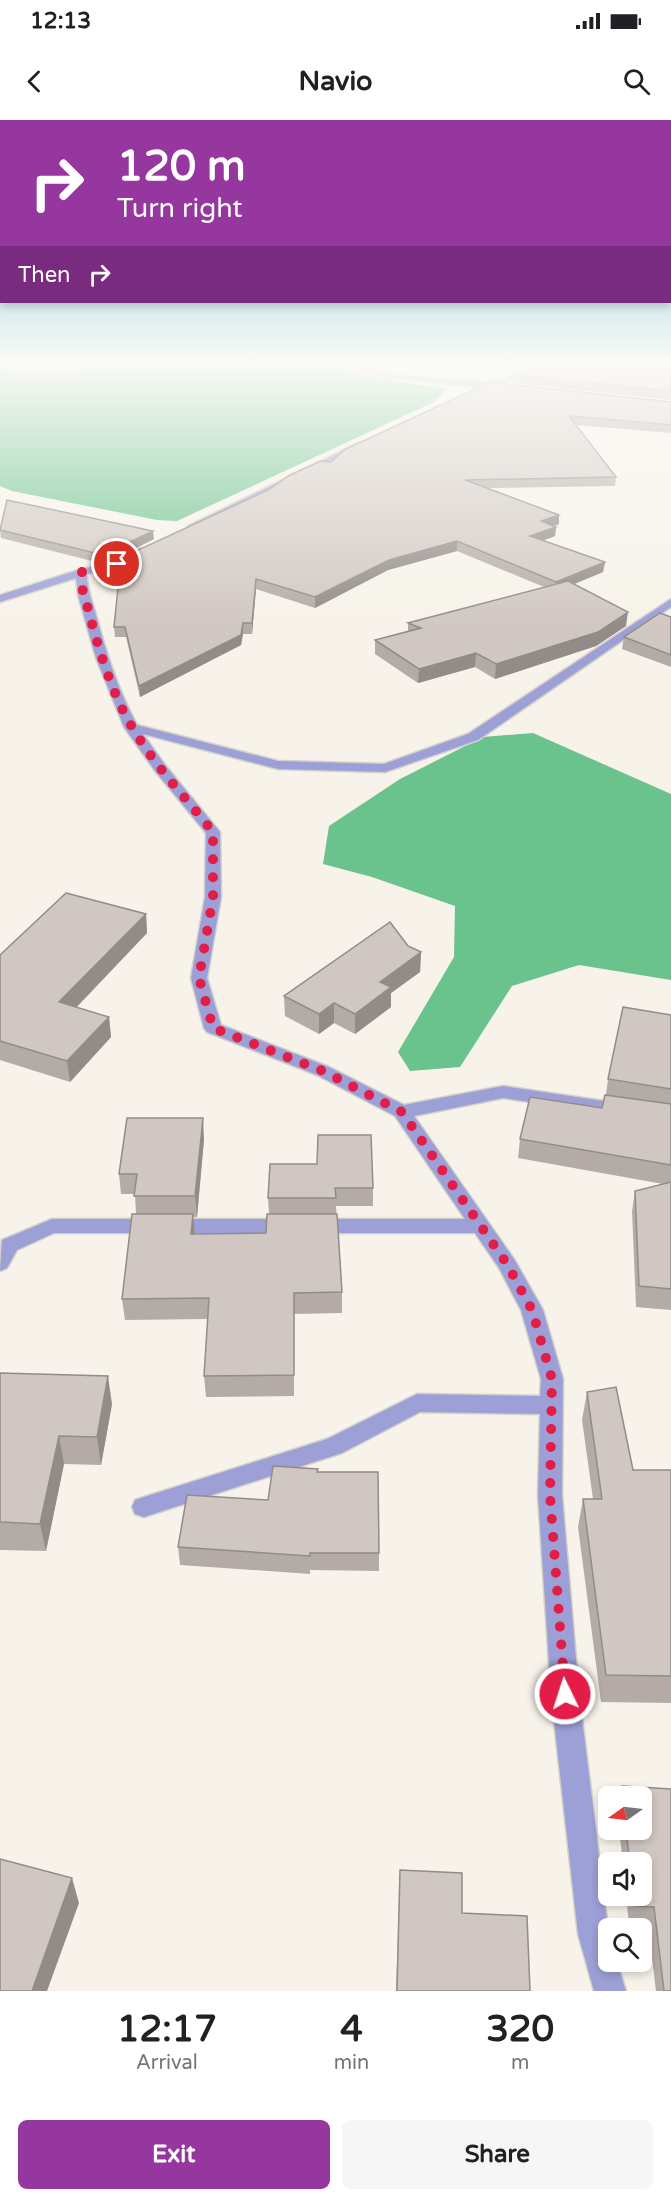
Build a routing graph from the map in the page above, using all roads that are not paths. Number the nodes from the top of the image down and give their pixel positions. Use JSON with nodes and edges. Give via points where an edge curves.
{"nodes":[{"id":1,"x":346,"y":452,"type":"edge"},
{"id":2,"x":181,"y":531,"type":"edge"},
{"id":3,"x":160,"y":542,"type":"edge"},
{"id":4,"x":82,"y":572,"type":"junction"},
{"id":5,"x":0,"y":599,"type":"edge"},
{"id":6,"x":671,"y":602,"type":"edge"},
{"id":7,"x":131,"y":727,"type":"junction"},
{"id":8,"x":402,"y":1112,"type":"junction"},
{"id":9,"x":671,"y":1117,"type":"edge"},
{"id":10,"x":481,"y":1226,"type":"junction"},
{"id":11,"x":0,"y":1263,"type":"edge"},
{"id":12,"x":552,"y":1405,"type":"junction"},
{"id":13,"x":144,"y":1507,"type":"dead end"},
{"id":14,"x":610,"y":1991,"type":"edge"}],
"edges":[{"from":1,"to":2,"type":"street"},
{"from":3,"to":4,"type":"street","via":[[117,564]]},
{"from":4,"to":5,"type":"street"},
{"from":4,"to":7,"type":"street","via":[[80,587],[98,650]]},
{"from":6,"to":7,"type":"street","via":[[473,737],[385,768],[278,765]]},
{"from":7,"to":8,"type":"street","via":[[213,832],[213,897],[199,978],[213,1028],[323,1071]]},
{"from":8,"to":9,"type":"street","via":[[503,1092]]},
{"from":8,"to":10,"type":"street"},
{"from":10,"to":11,"type":"street","via":[[52,1226],[9,1245]]},
{"from":10,"to":12,"type":"street","via":[[532,1310],[552,1379]]},
{"from":12,"to":13,"type":"street","via":[[417,1403],[333,1446]]},
{"from":12,"to":14,"type":"street","via":[[550,1495],[565,1694],[593,1934]]}]}
